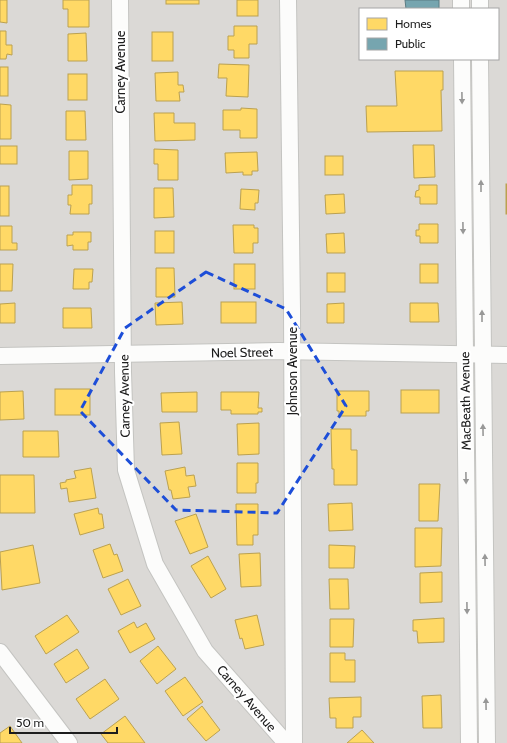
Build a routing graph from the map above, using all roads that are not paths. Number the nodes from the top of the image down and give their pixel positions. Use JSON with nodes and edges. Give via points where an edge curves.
{"nodes":[{"id":1,"x":120,"y":0,"type":"edge"},
{"id":2,"x":288,"y":0,"type":"edge"},
{"id":3,"x":462,"y":66,"type":"edge"},
{"id":4,"x":480,"y":67,"type":"edge"},
{"id":5,"x":292,"y":352,"type":"junction"},
{"id":6,"x":123,"y":354,"type":"junction"},
{"id":7,"x":464,"y":354,"type":"junction"},
{"id":8,"x":482,"y":355,"type":"junction"},
{"id":9,"x":507,"y":355,"type":"edge"},
{"id":10,"x":0,"y":356,"type":"edge"},
{"id":11,"x":0,"y":652,"type":"edge"},
{"id":12,"x":68,"y":743,"type":"edge"},
{"id":13,"x":286,"y":743,"type":"edge"},
{"id":14,"x":294,"y":743,"type":"edge"},
{"id":15,"x":469,"y":743,"type":"edge"},
{"id":16,"x":487,"y":743,"type":"edge"}],
"edges":[{"from":1,"to":6,"type":"street","name":"Carney Avenue"},
{"from":2,"to":5,"type":"street","name":"Johnson Avenue"},
{"from":3,"to":4,"type":"street"},
{"from":3,"to":7,"type":"street","name":"MacBeath Avenue","one_way":true},
{"from":8,"to":4,"type":"street","name":"MacBeath Avenue","one_way":true},
{"from":5,"to":6,"type":"street","name":"Noel Street"},
{"from":5,"to":7,"type":"street","name":"Noel Street"},
{"from":5,"to":14,"type":"street","name":"Johnson Avenue"},
{"from":6,"to":10,"type":"street","name":"Noel Street"},
{"from":6,"to":13,"type":"street","name":"Carney Avenue","via":[[126,470],[155,564],[205,651]]},
{"from":7,"to":8,"type":"street","name":"Noel Street"},
{"from":7,"to":15,"type":"street","name":"MacBeath Avenue","one_way":true},
{"from":8,"to":9,"type":"street","name":"Noel Street"},
{"from":16,"to":8,"type":"street","name":"MacBeath Avenue","one_way":true},
{"from":11,"to":12,"type":"street"}]}
